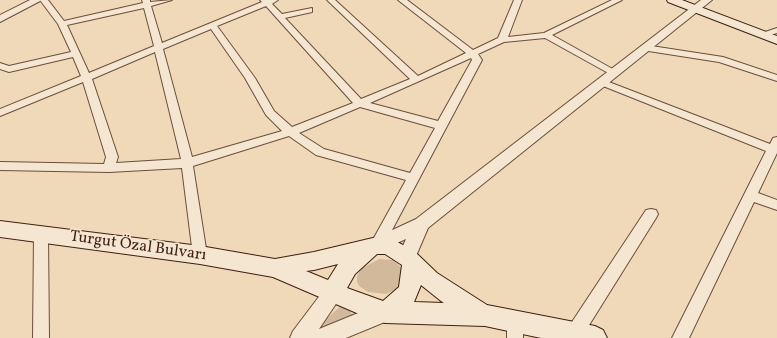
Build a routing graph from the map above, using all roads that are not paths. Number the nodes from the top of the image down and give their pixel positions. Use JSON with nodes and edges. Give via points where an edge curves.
{"nodes":[{"id":1,"x":37,"y":0,"type":"edge"},
{"id":2,"x":44,"y":0,"type":"edge"},
{"id":3,"x":168,"y":0,"type":"edge"},
{"id":4,"x":331,"y":0,"type":"edge"},
{"id":5,"x":402,"y":0,"type":"edge"},
{"id":6,"x":518,"y":0,"type":"edge"},
{"id":7,"x":618,"y":0,"type":"edge"},
{"id":8,"x":672,"y":0,"type":"edge"},
{"id":9,"x":707,"y":0,"type":"edge"},
{"id":10,"x":268,"y":1,"type":"edge"},
{"id":11,"x":146,"y":2,"type":"edge"},
{"id":12,"x":695,"y":8,"type":"junction"},
{"id":13,"x":309,"y":10,"type":"dead end"},
{"id":14,"x":280,"y":17,"type":"junction"},
{"id":15,"x":0,"y":19,"type":"edge"},
{"id":16,"x":62,"y":24,"type":"junction"},
{"id":17,"x":213,"y":26,"type":"junction"},
{"id":18,"x":777,"y":30,"type":"edge"},
{"id":19,"x":762,"y":34,"type":"junction"},
{"id":20,"x":546,"y":35,"type":"junction"},
{"id":21,"x":502,"y":40,"type":"junction"},
{"id":22,"x":777,"y":40,"type":"edge"},
{"id":23,"x":158,"y":48,"type":"junction"},
{"id":24,"x":645,"y":48,"type":"junction"},
{"id":25,"x":76,"y":54,"type":"junction"},
{"id":26,"x":474,"y":55,"type":"junction"},
{"id":27,"x":0,"y":66,"type":"edge"},
{"id":28,"x":614,"y":72,"type":"junction"},
{"id":29,"x":87,"y":78,"type":"junction"},
{"id":30,"x":777,"y":78,"type":"edge"},
{"id":31,"x":416,"y":79,"type":"junction"},
{"id":32,"x":601,"y":82,"type":"junction"},
{"id":33,"x":360,"y":104,"type":"junction"},
{"id":34,"x":0,"y":113,"type":"edge"},
{"id":35,"x":442,"y":126,"type":"junction"},
{"id":36,"x":290,"y":132,"type":"junction"},
{"id":37,"x":775,"y":145,"type":"edge"},
{"id":38,"x":187,"y":163,"type":"junction"},
{"id":39,"x":0,"y":166,"type":"edge"},
{"id":40,"x":109,"y":168,"type":"junction"},
{"id":41,"x":413,"y":178,"type":"junction"},
{"id":42,"x":749,"y":195,"type":"junction"},
{"id":43,"x":777,"y":205,"type":"edge"},
{"id":44,"x":651,"y":214,"type":"dead end"},
{"id":45,"x":422,"y":224,"type":"junction"},
{"id":46,"x":0,"y":229,"type":"edge"},
{"id":47,"x":41,"y":234,"type":"junction"},
{"id":48,"x":377,"y":245,"type":"junction"},
{"id":49,"x":200,"y":255,"type":"junction"},
{"id":50,"x":409,"y":260,"type":"junction"},
{"id":51,"x":275,"y":268,"type":"junction"},
{"id":52,"x":334,"y":292,"type":"junction"},
{"id":53,"x":385,"y":312,"type":"junction"},
{"id":54,"x":485,"y":315,"type":"junction"},
{"id":55,"x":515,"y":330,"type":"edge"},
{"id":56,"x":585,"y":336,"type":"edge"},
{"id":57,"x":41,"y":338,"type":"edge"},
{"id":58,"x":300,"y":338,"type":"edge"},
{"id":59,"x":322,"y":338,"type":"edge"},
{"id":60,"x":680,"y":338,"type":"edge"}],
"edges":[{"from":1,"to":15,"type":"street"},
{"from":2,"to":16,"type":"street"},
{"from":3,"to":11,"type":"street"},
{"from":4,"to":31,"type":"street"},
{"from":5,"to":26,"type":"street"},
{"from":6,"to":21,"type":"street"},
{"from":7,"to":20,"type":"street"},
{"from":8,"to":12,"type":"main road"},
{"from":9,"to":12,"type":"street"},
{"from":10,"to":14,"type":"street"},
{"from":10,"to":17,"type":"street"},
{"from":11,"to":16,"type":"street"},
{"from":11,"to":23,"type":"street"},
{"from":12,"to":19,"type":"main road"},
{"from":12,"to":24,"type":"street"},
{"from":13,"to":14,"type":"street"},
{"from":14,"to":33,"type":"street"},
{"from":16,"to":25,"type":"street"},
{"from":17,"to":23,"type":"street"},
{"from":17,"to":36,"type":"street","via":[[250,78],[270,113]]},
{"from":18,"to":19,"type":"street"},
{"from":19,"to":22,"type":"main road"},
{"from":20,"to":21,"type":"street"},
{"from":20,"to":28,"type":"street"},
{"from":21,"to":26,"type":"street"},
{"from":23,"to":29,"type":"street"},
{"from":23,"to":38,"type":"street"},
{"from":24,"to":28,"type":"street"},
{"from":24,"to":30,"type":"street","via":[[720,60]]},
{"from":25,"to":27,"type":"street","via":[[9,69]]},
{"from":25,"to":29,"type":"street"},
{"from":26,"to":31,"type":"street"},
{"from":26,"to":35,"type":"street","via":[[477,60]]},
{"from":28,"to":32,"type":"street"},
{"from":29,"to":34,"type":"street"},
{"from":29,"to":40,"type":"street","via":[[112,157]]},
{"from":31,"to":33,"type":"street"},
{"from":32,"to":37,"type":"street"},
{"from":32,"to":45,"type":"street"},
{"from":33,"to":35,"type":"street"},
{"from":33,"to":36,"type":"street"},
{"from":35,"to":41,"type":"street"},
{"from":36,"to":38,"type":"street"},
{"from":36,"to":41,"type":"street","via":[[320,152]]},
{"from":37,"to":42,"type":"street"},
{"from":38,"to":40,"type":"street"},
{"from":38,"to":49,"type":"street"},
{"from":39,"to":40,"type":"street"},
{"from":41,"to":48,"type":"street"},
{"from":42,"to":43,"type":"street"},
{"from":42,"to":60,"type":"street"},
{"from":44,"to":56,"type":"street"},
{"from":45,"to":48,"type":"street"},
{"from":45,"to":50,"type":"street"},
{"from":46,"to":47,"type":"main road","name":"Turgut Özal Bulvarı"},
{"from":47,"to":49,"type":"main road","name":"Turgut Özal Bulvarı"},
{"from":47,"to":57,"type":"street"},
{"from":48,"to":50,"type":"main road","name":"Turgut Özal Bulvarı","via":[[388,246]]},
{"from":48,"to":51,"type":"main road","name":"Turgut Özal Bulvarı"},
{"from":48,"to":52,"type":"main road","via":[[354,260],[342,274]]},
{"from":49,"to":51,"type":"main road","name":"Turgut Özal Bulvarı"},
{"from":50,"to":53,"type":"main road","via":[[412,278],[409,292]]},
{"from":50,"to":54,"type":"main road","name":"Turgut Özal Bulvarı","via":[[449,294]]},
{"from":51,"to":52,"type":"main road","name":"Turgut Özal Bulvarı"},
{"from":52,"to":53,"type":"main road","name":"Turgut Özal Bulvarı"},
{"from":52,"to":58,"type":"street"},
{"from":53,"to":54,"type":"main road","name":"Turgut Özal Bulvarı"},
{"from":53,"to":59,"type":"street"},
{"from":54,"to":55,"type":"main road","name":"Turgut Özal Bulvarı"},
{"from":55,"to":56,"type":"main road","name":"Turgut Özal Bulvarı"}]}
